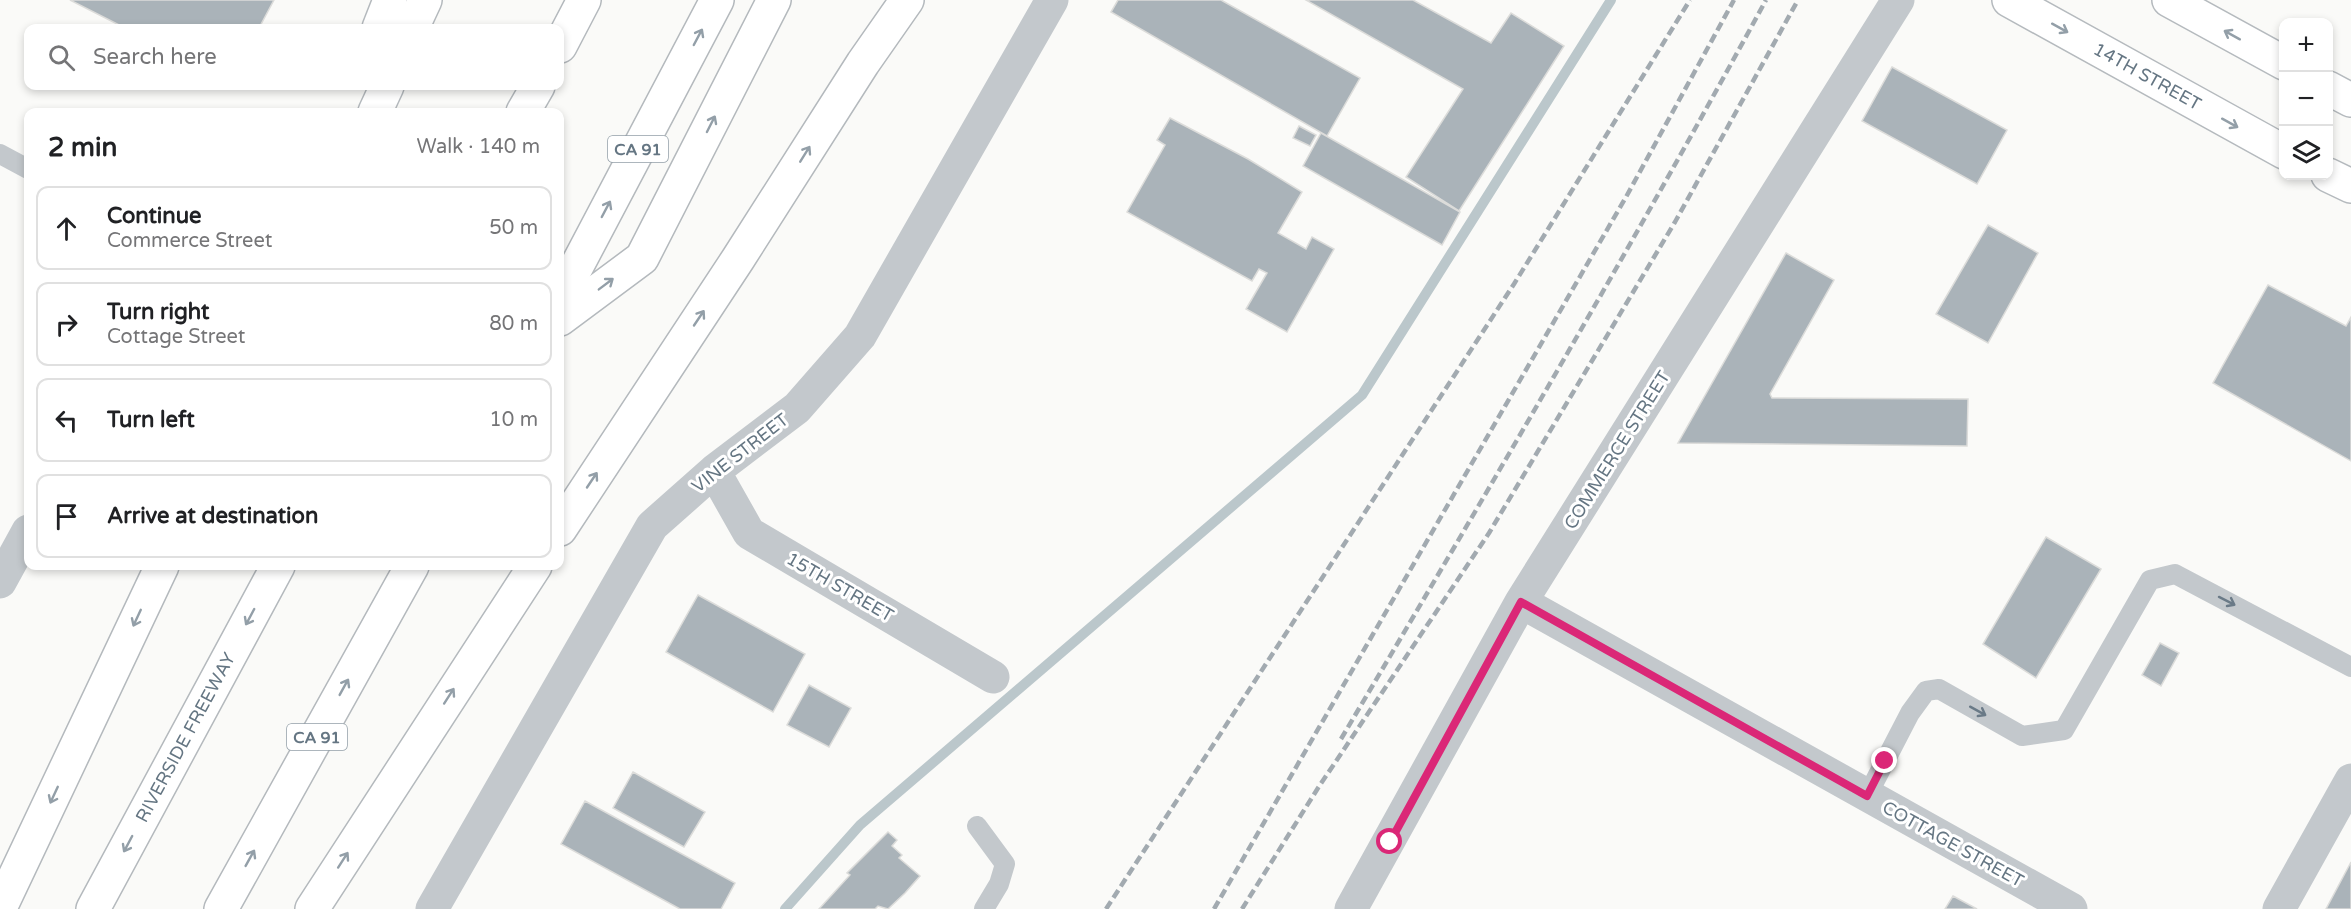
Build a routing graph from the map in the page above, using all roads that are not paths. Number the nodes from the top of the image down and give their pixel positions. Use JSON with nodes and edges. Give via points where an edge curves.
{"nodes":[{"id":1,"x":390,"y":0,"type":"edge"},
{"id":2,"x":425,"y":0,"type":"edge"},
{"id":3,"x":584,"y":0,"type":"edge"},
{"id":4,"x":717,"y":0,"type":"edge"},
{"id":5,"x":774,"y":0,"type":"edge"},
{"id":6,"x":907,"y":0,"type":"edge"},
{"id":7,"x":1052,"y":0,"type":"edge"},
{"id":8,"x":1898,"y":0,"type":"edge"},
{"id":9,"x":2008,"y":0,"type":"edge"},
{"id":10,"x":2169,"y":0,"type":"edge"},
{"id":11,"x":381,"y":24,"type":"edge"},
{"id":12,"x":414,"y":24,"type":"edge"},
{"id":13,"x":564,"y":38,"type":"edge"},
{"id":14,"x":2279,"y":61,"type":"edge"},
{"id":15,"x":363,"y":90,"type":"edge"},
{"id":16,"x":385,"y":90,"type":"edge"},
{"id":17,"x":536,"y":90,"type":"edge"},
{"id":18,"x":2333,"y":91,"type":"edge"},
{"id":19,"x":2351,"y":100,"type":"edge"},
{"id":20,"x":365,"y":108,"type":"edge"},
{"id":21,"x":377,"y":108,"type":"edge"},
{"id":22,"x":525,"y":108,"type":"edge"},
{"id":23,"x":2279,"y":150,"type":"edge"},
{"id":24,"x":0,"y":154,"type":"edge"},
{"id":25,"x":24,"y":167,"type":"edge"},
{"id":26,"x":2333,"y":177,"type":"edge"},
{"id":27,"x":2351,"y":186,"type":"edge"},
{"id":28,"x":564,"y":290,"type":"edge"},
{"id":29,"x":564,"y":317,"type":"edge"},
{"id":30,"x":714,"y":471,"type":"junction"},
{"id":31,"x":564,"y":523,"type":"edge"},
{"id":32,"x":24,"y":538,"type":"edge"},
{"id":33,"x":160,"y":570,"type":"edge"},
{"id":34,"x":276,"y":570,"type":"edge"},
{"id":35,"x":410,"y":570,"type":"edge"},
{"id":36,"x":532,"y":570,"type":"edge"},
{"id":37,"x":0,"y":582,"type":"edge"},
{"id":38,"x":1521,"y":602,"type":"junction"},
{"id":39,"x":2351,"y":667,"type":"edge"},
{"id":40,"x":993,"y":677,"type":"dead end"},
{"id":41,"x":2349,"y":786,"type":"edge"},
{"id":42,"x":1867,"y":796,"type":"junction"},
{"id":43,"x":977,"y":826,"type":"dead end"},
{"id":44,"x":0,"y":908,"type":"edge"},
{"id":45,"x":93,"y":909,"type":"edge"},
{"id":46,"x":221,"y":909,"type":"edge"},
{"id":47,"x":312,"y":909,"type":"edge"},
{"id":48,"x":432,"y":909,"type":"edge"},
{"id":49,"x":984,"y":909,"type":"edge"},
{"id":50,"x":1351,"y":909,"type":"edge"},
{"id":51,"x":2071,"y":909,"type":"edge"},
{"id":52,"x":2279,"y":909,"type":"edge"}],
"edges":[{"from":1,"to":11,"type":"main road"},
{"from":2,"to":12,"type":"main road"},
{"from":3,"to":13,"type":"main road"},
{"from":28,"to":4,"type":"main road","number":"CA 91","one_way":true},
{"from":29,"to":5,"type":"main road","one_way":true,"via":[[642,258]]},
{"from":31,"to":6,"type":"main road","one_way":true},
{"from":7,"to":30,"type":"street","name":"VINE STREET","via":[[860,336],[797,408]]},
{"from":8,"to":38,"type":"street","name":"COMMERCE STREET"},
{"from":9,"to":23,"type":"main road","name":"14TH STREET","one_way":true},
{"from":14,"to":10,"type":"main road","one_way":true},
{"from":15,"to":20,"type":"main road"},
{"from":16,"to":21,"type":"main road"},
{"from":17,"to":22,"type":"main road"},
{"from":18,"to":19,"type":"main road"},
{"from":24,"to":25,"type":"lane"},
{"from":26,"to":27,"type":"main road"},
{"from":30,"to":40,"type":"street","name":"15TH STREET","via":[[749,533]]},
{"from":30,"to":48,"type":"street","name":"VINE STREET","via":[[652,526]]},
{"from":32,"to":37,"type":"street"},
{"from":33,"to":44,"type":"main road","one_way":true},
{"from":34,"to":45,"type":"main road","name":"RIVERSIDE FREEWAY","one_way":true},
{"from":46,"to":35,"type":"main road","number":"CA 91","one_way":true},
{"from":47,"to":36,"type":"main road","one_way":true},
{"from":38,"to":42,"type":"street","name":"COTTAGE STREET"},
{"from":38,"to":50,"type":"street","name":"COMMERCE STREET"},
{"from":42,"to":39,"type":"lane","one_way":true,"via":[[1910,713],[1926,691],[1939,689],[2022,736],[2064,730],[2150,580],[2175,574]]},
{"from":41,"to":52,"type":"street"},
{"from":42,"to":51,"type":"street","name":"COTTAGE STREET"},
{"from":43,"to":49,"type":"lane","via":[[1005,864],[999,884]]}]}
